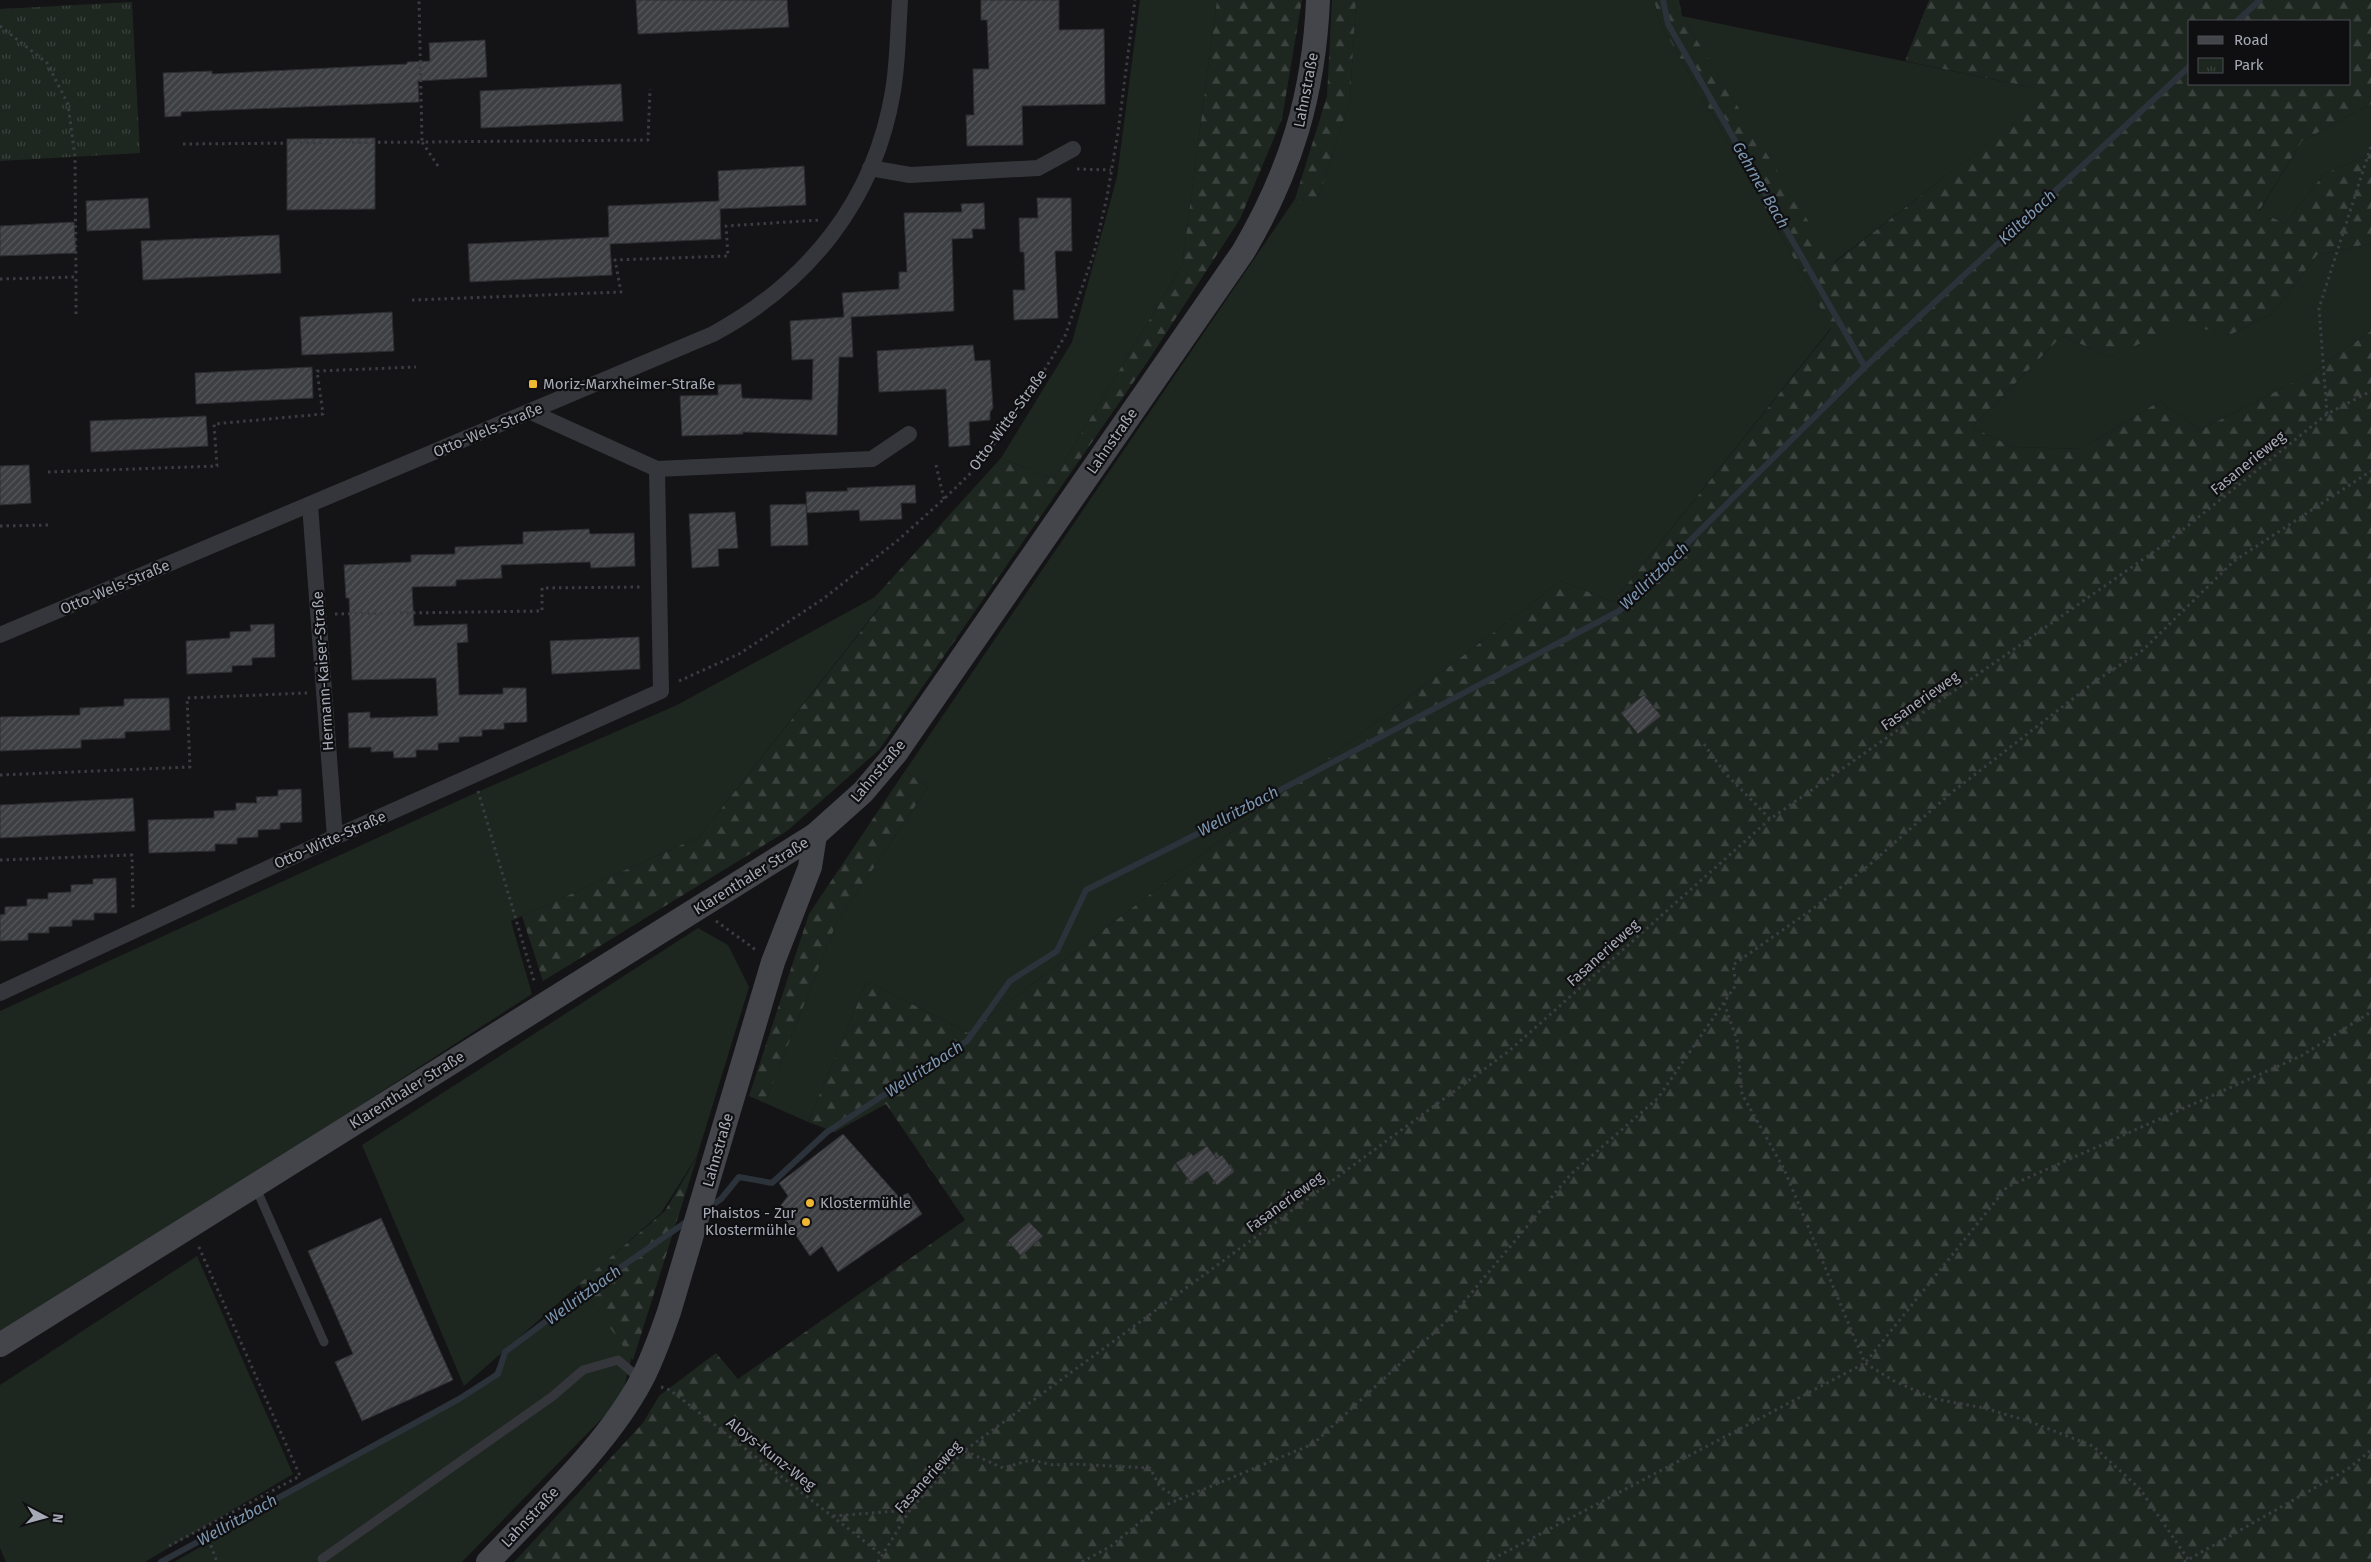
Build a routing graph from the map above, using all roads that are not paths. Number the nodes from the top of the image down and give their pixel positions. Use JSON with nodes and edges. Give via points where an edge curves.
{"nodes":[{"id":1,"x":900,"y":0,"type":"edge"},
{"id":2,"x":1318,"y":0,"type":"edge"},
{"id":3,"x":1073,"y":149,"type":"dead end"},
{"id":4,"x":870,"y":168,"type":"junction"},
{"id":5,"x":531,"y":412,"type":"junction"},
{"id":6,"x":909,"y":434,"type":"dead end"},
{"id":7,"x":657,"y":469,"type":"junction"},
{"id":8,"x":310,"y":505,"type":"junction"},
{"id":9,"x":0,"y":635,"type":"edge"},
{"id":10,"x":815,"y":836,"type":"junction"},
{"id":11,"x":335,"y":837,"type":"junction"},
{"id":12,"x":0,"y":993,"type":"edge"},
{"id":13,"x":255,"y":1186,"type":"junction"},
{"id":14,"x":324,"y":1342,"type":"dead end"},
{"id":15,"x":0,"y":1345,"type":"edge"},
{"id":16,"x":641,"y":1380,"type":"junction"},
{"id":17,"x":322,"y":1559,"type":"dead end"},
{"id":18,"x":488,"y":1562,"type":"edge"}],
"edges":[{"from":1,"to":4,"type":"street","name":"Otto-Wels-Straße","via":[[893,91]]},
{"from":2,"to":10,"type":"main road","name":"Lahnstraße","via":[[1312,69],[1302,118],[1272,199],[1243,252],[896,753],[863,792]]},
{"from":3,"to":4,"type":"street","via":[[1038,168],[910,175]]},
{"from":4,"to":5,"type":"street","name":"Otto-Wels-Straße","via":[[844,218],[827,242],[788,284],[740,319],[713,334]]},
{"from":5,"to":7,"type":"street"},
{"from":5,"to":8,"type":"street","name":"Otto-Wels-Straße"},
{"from":6,"to":7,"type":"street","via":[[872,459]]},
{"from":7,"to":11,"type":"street","name":"Otto-Witte-Straße","via":[[661,691]]},
{"from":8,"to":9,"type":"street","name":"Otto-Wels-Straße"},
{"from":8,"to":11,"type":"street","name":"Hermann-Kaiser-Straße"},
{"from":10,"to":13,"type":"main road","name":"Klarenthaler Straße"},
{"from":10,"to":16,"type":"main road","name":"Lahnstraße","via":[[806,879],[773,962],[669,1312]]},
{"from":11,"to":12,"type":"street","name":"Otto-Witte-Straße"},
{"from":13,"to":14,"type":"lane"},
{"from":13,"to":15,"type":"main road","name":"Klarenthaler Straße"},
{"from":16,"to":17,"type":"lane","via":[[618,1360],[583,1370],[553,1396]]},
{"from":16,"to":18,"type":"main road","name":"Lahnstraße","via":[[576,1468]]}]}
